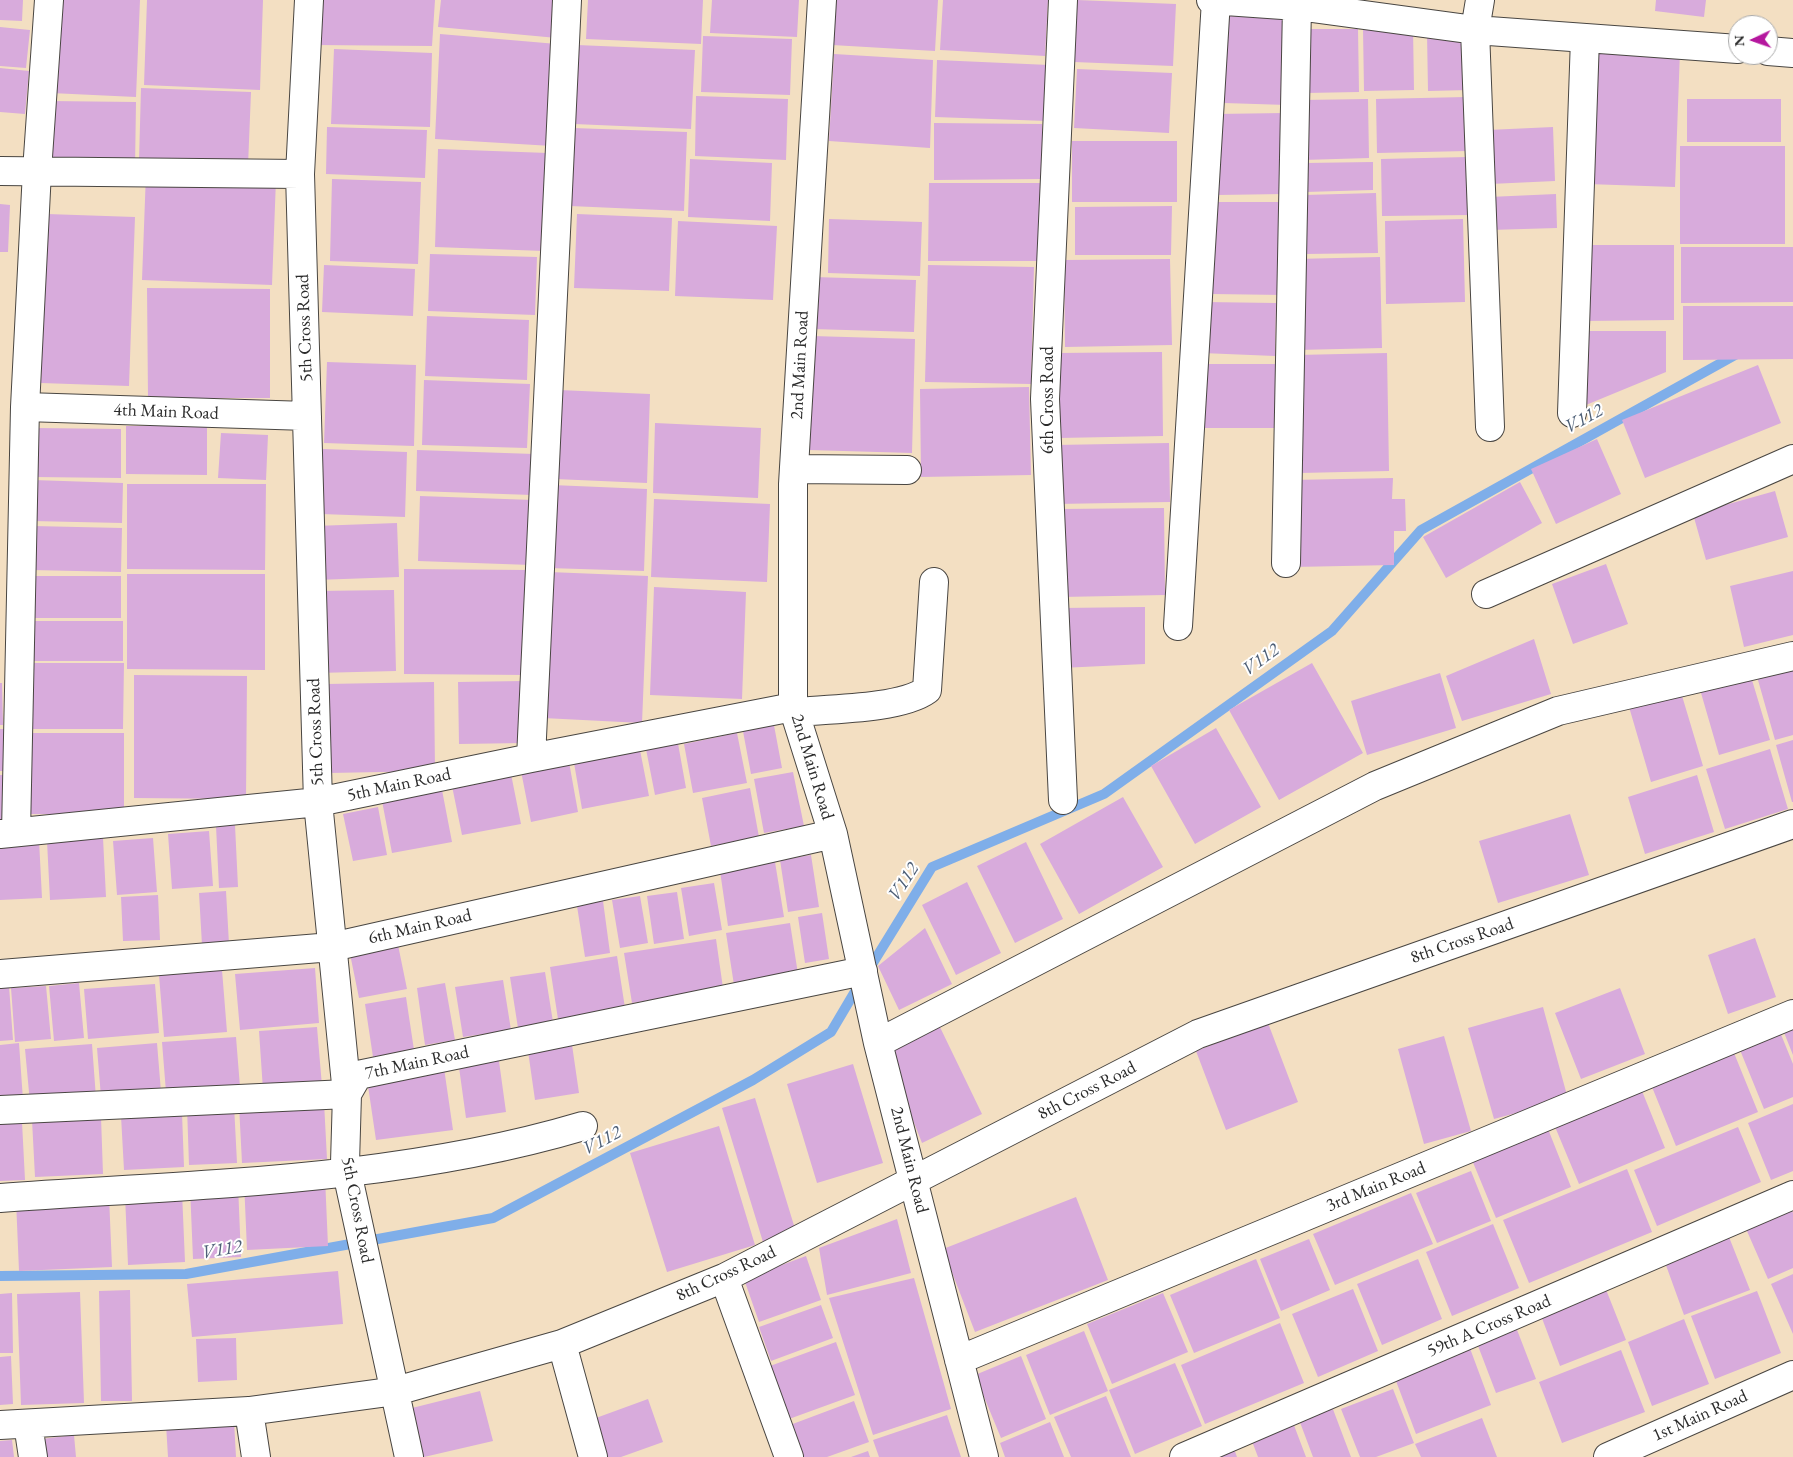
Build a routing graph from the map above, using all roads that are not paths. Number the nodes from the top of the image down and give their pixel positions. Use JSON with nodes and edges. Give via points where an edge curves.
{"nodes":[{"id":1,"x":49,"y":0,"type":"edge"},
{"id":2,"x":309,"y":0,"type":"edge"},
{"id":3,"x":567,"y":0,"type":"edge"},
{"id":4,"x":822,"y":0,"type":"edge"},
{"id":5,"x":1063,"y":0,"type":"edge"},
{"id":6,"x":1211,"y":0,"type":"edge"},
{"id":7,"x":1216,"y":0,"type":"edge"},
{"id":8,"x":1480,"y":0,"type":"edge"},
{"id":9,"x":1297,"y":6,"type":"junction"},
{"id":10,"x":1355,"y":7,"type":"edge"},
{"id":11,"x":1475,"y":30,"type":"junction"},
{"id":12,"x":1585,"y":38,"type":"junction"},
{"id":13,"x":1728,"y":48,"type":"edge"},
{"id":14,"x":1778,"y":52,"type":"edge"},
{"id":15,"x":1793,"y":53,"type":"edge"},
{"id":16,"x":0,"y":171,"type":"edge"},
{"id":17,"x":37,"y":171,"type":"junction"},
{"id":18,"x":300,"y":174,"type":"junction"},
{"id":19,"x":26,"y":407,"type":"junction"},
{"id":20,"x":1572,"y":413,"type":"dead end"},
{"id":21,"x":307,"y":416,"type":"junction"},
{"id":22,"x":1490,"y":427,"type":"dead end"},
{"id":23,"x":1793,"y":459,"type":"edge"},
{"id":24,"x":794,"y":469,"type":"junction"},
{"id":25,"x":908,"y":470,"type":"dead end"},
{"id":26,"x":1286,"y":563,"type":"dead end"},
{"id":27,"x":934,"y":582,"type":"dead end"},
{"id":28,"x":1486,"y":594,"type":"dead end"},
{"id":29,"x":1178,"y":626,"type":"dead end"},
{"id":30,"x":1793,"y":656,"type":"edge"},
{"id":31,"x":794,"y":710,"type":"junction"},
{"id":32,"x":531,"y":758,"type":"junction"},
{"id":33,"x":1063,"y":800,"type":"dead end"},
{"id":34,"x":318,"y":802,"type":"junction"},
{"id":35,"x":1793,"y":824,"type":"edge"},
{"id":36,"x":8,"y":833,"type":"edge"},
{"id":37,"x":833,"y":834,"type":"junction"},
{"id":38,"x":332,"y":947,"type":"junction"},
{"id":39,"x":0,"y":974,"type":"edge"},
{"id":40,"x":865,"y":984,"type":"junction"},
{"id":41,"x":1793,"y":1014,"type":"edge"},
{"id":42,"x":878,"y":1043,"type":"junction"},
{"id":43,"x":347,"y":1094,"type":"junction"},
{"id":44,"x":0,"y":1110,"type":"edge"},
{"id":45,"x":583,"y":1126,"type":"dead end"},
{"id":46,"x":347,"y":1173,"type":"junction"},
{"id":47,"x":914,"y":1179,"type":"junction"},
{"id":48,"x":1793,"y":1195,"type":"edge"},
{"id":49,"x":0,"y":1198,"type":"edge"},
{"id":50,"x":724,"y":1278,"type":"junction"},
{"id":51,"x":562,"y":1344,"type":"junction"},
{"id":52,"x":959,"y":1360,"type":"junction"},
{"id":53,"x":1793,"y":1375,"type":"edge"},
{"id":54,"x":396,"y":1391,"type":"junction"},
{"id":55,"x":249,"y":1411,"type":"junction"},
{"id":56,"x":28,"y":1424,"type":"junction"},
{"id":57,"x":0,"y":1425,"type":"edge"},
{"id":58,"x":33,"y":1457,"type":"edge"},
{"id":59,"x":256,"y":1457,"type":"edge"},
{"id":60,"x":409,"y":1457,"type":"edge"},
{"id":61,"x":593,"y":1457,"type":"edge"},
{"id":62,"x":789,"y":1457,"type":"edge"},
{"id":63,"x":984,"y":1457,"type":"edge"},
{"id":64,"x":1184,"y":1457,"type":"edge"},
{"id":65,"x":1608,"y":1457,"type":"edge"}],
"edges":[{"from":1,"to":17,"type":"street"},
{"from":2,"to":18,"type":"street","name":"5th Cross Road"},
{"from":3,"to":32,"type":"street"},
{"from":4,"to":24,"type":"street","name":"2nd Main Road"},
{"from":5,"to":33,"type":"street","name":"6th Cross Road","via":[[1045,399]]},
{"from":6,"to":7,"type":"street"},
{"from":7,"to":9,"type":"street"},
{"from":7,"to":29,"type":"street"},
{"from":8,"to":11,"type":"street"},
{"from":9,"to":10,"type":"street"},
{"from":9,"to":26,"type":"street"},
{"from":10,"to":11,"type":"street"},
{"from":11,"to":12,"type":"street"},
{"from":11,"to":22,"type":"street"},
{"from":12,"to":13,"type":"street"},
{"from":12,"to":20,"type":"street"},
{"from":14,"to":15,"type":"street"},
{"from":16,"to":17,"type":"street"},
{"from":17,"to":18,"type":"street"},
{"from":17,"to":19,"type":"street"},
{"from":18,"to":21,"type":"street","name":"5th Cross Road"},
{"from":19,"to":21,"type":"street","name":"4th Main Road"},
{"from":19,"to":36,"type":"street"},
{"from":21,"to":34,"type":"street","name":"5th Cross Road"},
{"from":23,"to":28,"type":"street"},
{"from":24,"to":25,"type":"street"},
{"from":24,"to":31,"type":"street","name":"2nd Main Road"},
{"from":27,"to":31,"type":"street","name":"5th Main Road","via":[[927,690],[917,698],[890,703]]},
{"from":30,"to":42,"type":"street","via":[[1558,711],[1375,786]]},
{"from":31,"to":32,"type":"street","name":"5th Main Road"},
{"from":31,"to":37,"type":"street","name":"2nd Main Road"},
{"from":32,"to":34,"type":"street","name":"5th Main Road"},
{"from":34,"to":36,"type":"street","name":"5th Main Road"},
{"from":34,"to":38,"type":"street","name":"5th Cross Road"},
{"from":35,"to":47,"type":"street","name":"8th Cross Road","via":[[1198,1034]]},
{"from":37,"to":38,"type":"street","name":"6th Main Road"},
{"from":37,"to":40,"type":"street","name":"2nd Main Road"},
{"from":38,"to":39,"type":"street","name":"6th Main Road"},
{"from":38,"to":43,"type":"street","name":"5th Cross Road"},
{"from":40,"to":42,"type":"street","name":"2nd Main Road"},
{"from":40,"to":43,"type":"street","name":"7th Main Road","via":[[778,989],[358,1075]]},
{"from":41,"to":52,"type":"street","name":"3rd Main Road"},
{"from":42,"to":47,"type":"street","name":"2nd Main Road"},
{"from":43,"to":44,"type":"street","name":"7th Main Road"},
{"from":43,"to":46,"type":"street","name":"5th Cross Road"},
{"from":45,"to":46,"type":"street","via":[[529,1142],[410,1165]]},
{"from":46,"to":49,"type":"street"},
{"from":46,"to":54,"type":"street","name":"5th Cross Road"},
{"from":47,"to":50,"type":"street","name":"8th Cross Road"},
{"from":47,"to":52,"type":"street","name":"2nd Main Road"},
{"from":48,"to":64,"type":"street","name":"59th A Cross Road"},
{"from":50,"to":51,"type":"street","name":"8th Cross Road"},
{"from":50,"to":62,"type":"street"},
{"from":51,"to":54,"type":"street","name":"8th Cross Road"},
{"from":51,"to":61,"type":"street"},
{"from":52,"to":63,"type":"street","name":"2nd Main Road"},
{"from":53,"to":65,"type":"street","name":"1st Main Road"},
{"from":54,"to":55,"type":"street","name":"8th Cross Road"},
{"from":54,"to":60,"type":"street","name":"5th Cross Road"},
{"from":55,"to":56,"type":"street","name":"8th Cross Road"},
{"from":55,"to":59,"type":"street"},
{"from":56,"to":57,"type":"street","name":"8th Cross Road"},
{"from":56,"to":58,"type":"street"}]}
